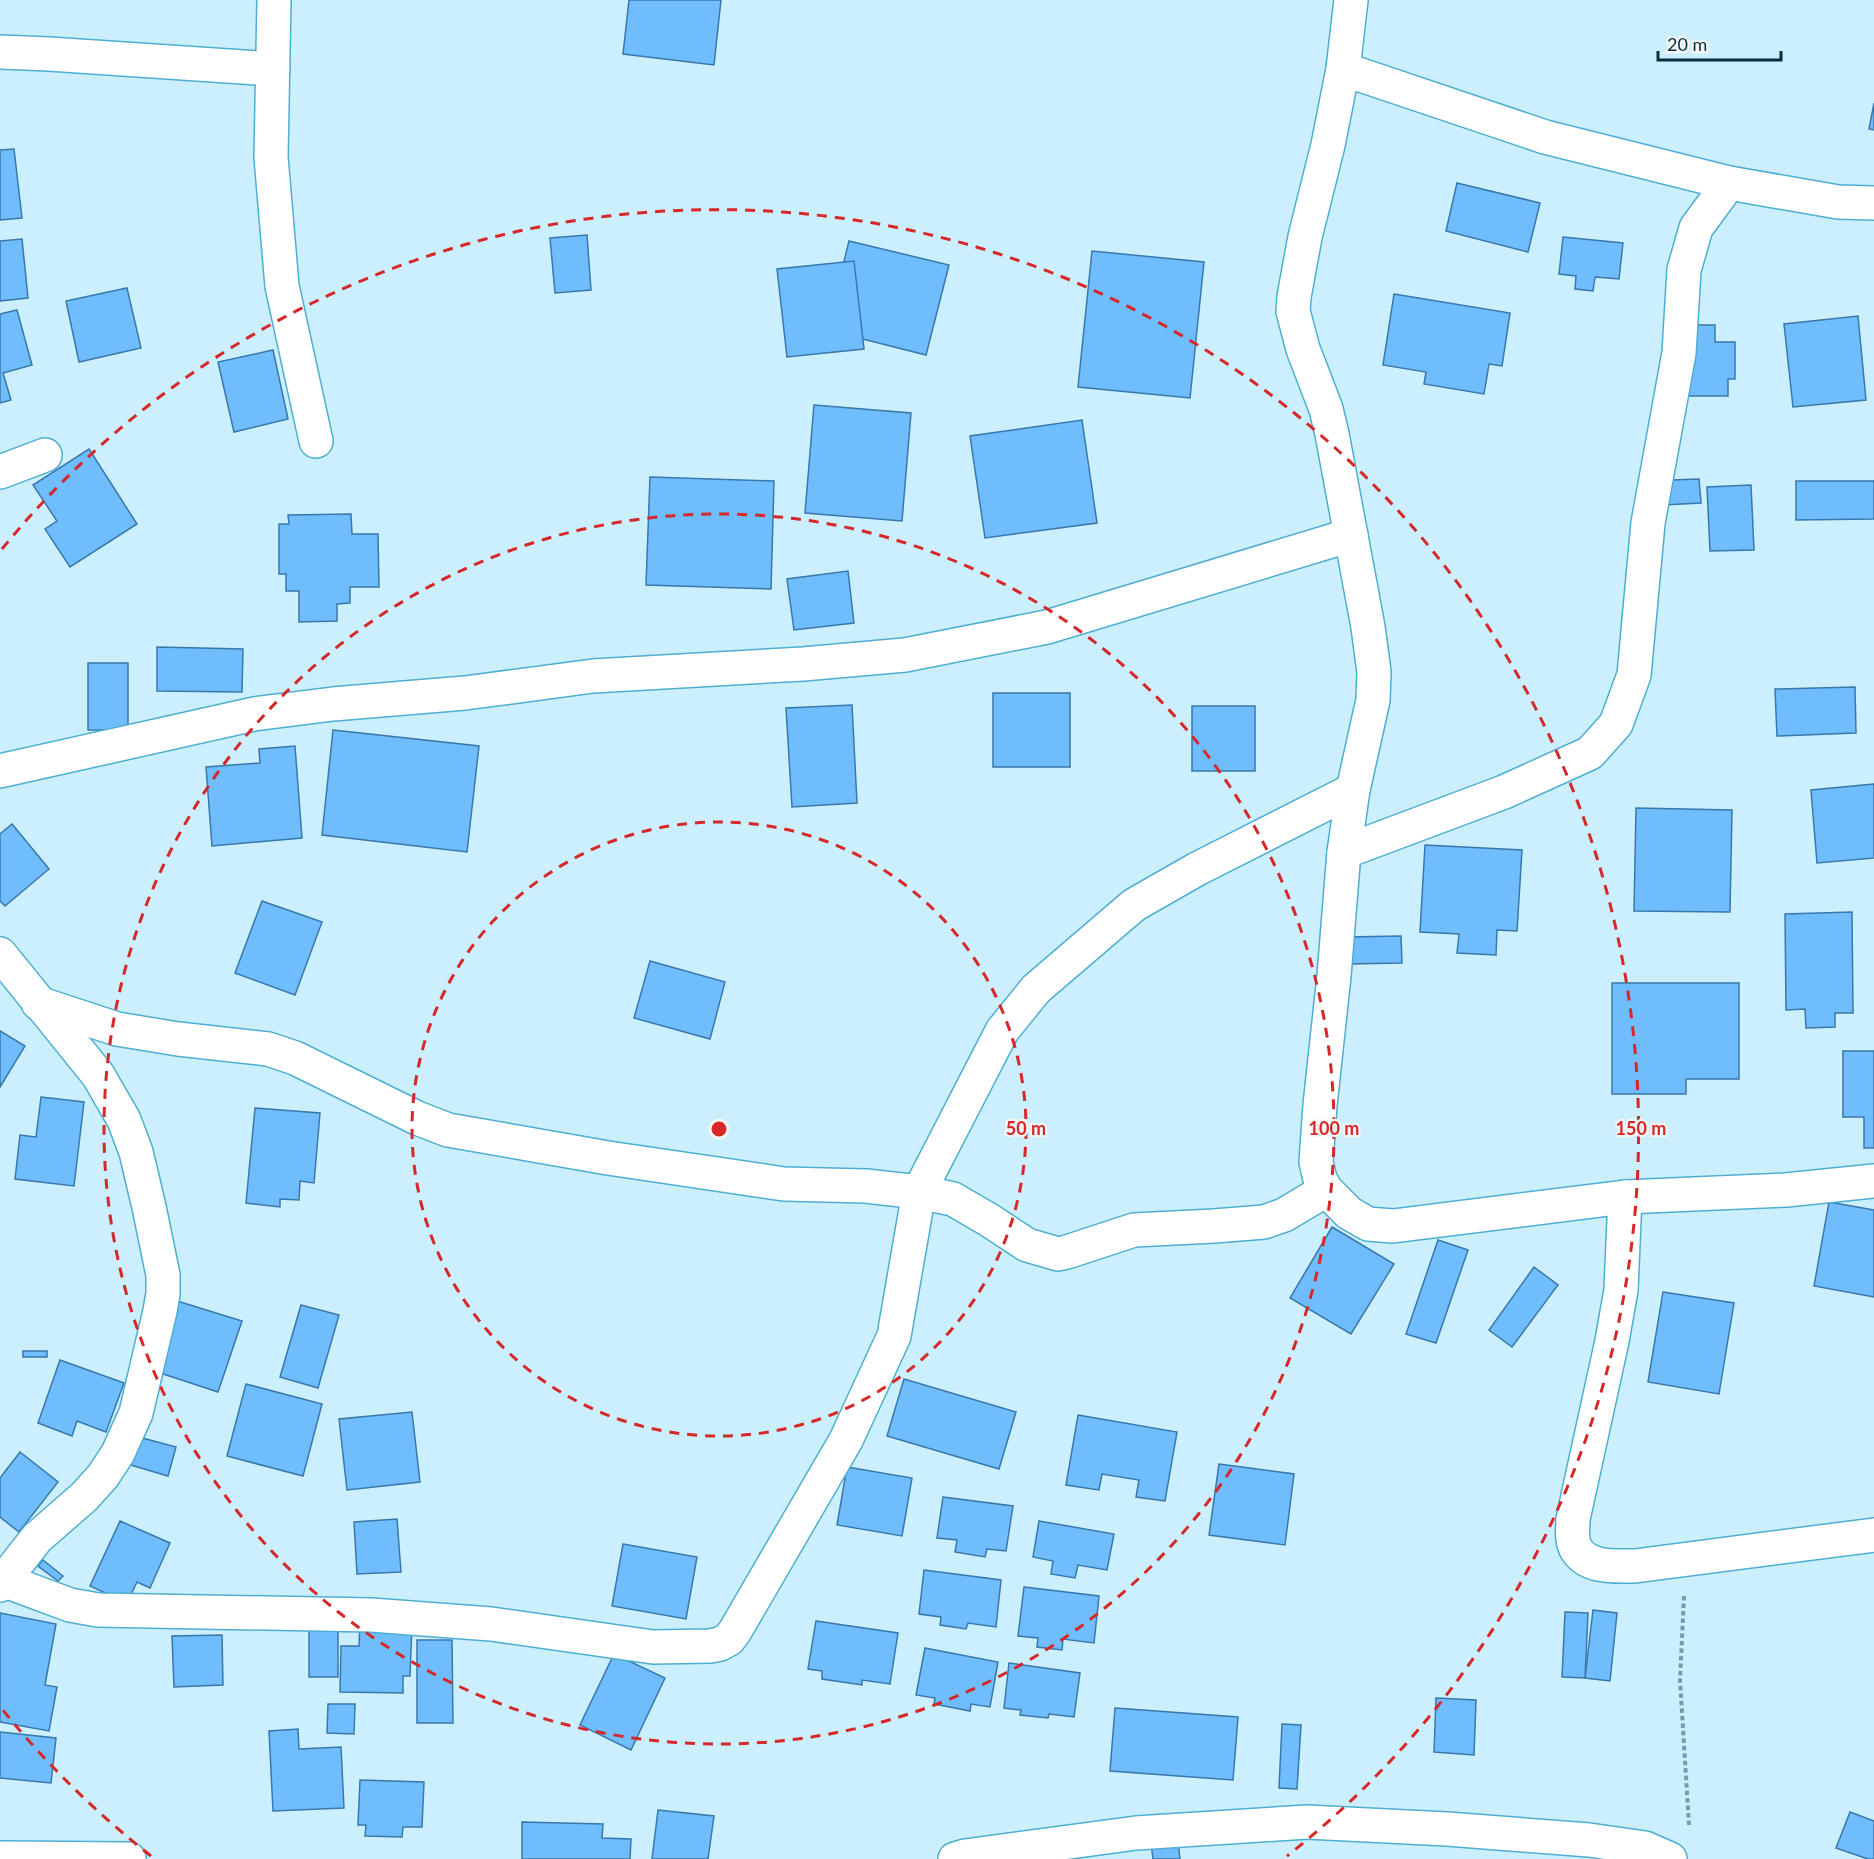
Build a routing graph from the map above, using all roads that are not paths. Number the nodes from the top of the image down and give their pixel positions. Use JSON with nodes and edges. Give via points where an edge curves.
{"nodes":[{"id":1,"x":274,"y":0,"type":"edge"},
{"id":2,"x":1351,"y":0,"type":"edge"},
{"id":3,"x":0,"y":52,"type":"edge"},
{"id":4,"x":273,"y":69,"type":"junction"},
{"id":5,"x":1343,"y":69,"type":"junction"},
{"id":6,"x":1729,"y":183,"type":"junction"},
{"id":7,"x":1874,"y":203,"type":"edge"},
{"id":8,"x":316,"y":441,"type":"dead end"},
{"id":9,"x":45,"y":456,"type":"dead end"},
{"id":10,"x":0,"y":472,"type":"edge"},
{"id":11,"x":1352,"y":535,"type":"junction"},
{"id":12,"x":0,"y":771,"type":"edge"},
{"id":13,"x":1353,"y":790,"type":"junction"},
{"id":14,"x":1344,"y":852,"type":"junction"},
{"id":15,"x":0,"y":954,"type":"edge"},
{"id":16,"x":38,"y":1003,"type":"junction"},
{"id":17,"x":1874,"y":1182,"type":"edge"},
{"id":18,"x":1326,"y":1190,"type":"junction"},
{"id":19,"x":920,"y":1192,"type":"junction"},
{"id":20,"x":1625,"y":1197,"type":"junction"},
{"id":21,"x":1874,"y":1535,"type":"edge"},
{"id":22,"x":1,"y":1581,"type":"edge"},
{"id":23,"x":1680,"y":1847,"type":"edge"},
{"id":24,"x":0,"y":1858,"type":"edge"},
{"id":25,"x":129,"y":1859,"type":"edge"},
{"id":26,"x":955,"y":1859,"type":"edge"}],
"edges":[{"from":1,"to":4,"type":"street"},
{"from":2,"to":5,"type":"street"},
{"from":3,"to":4,"type":"street"},
{"from":4,"to":8,"type":"street","via":[[272,157],[282,286]]},
{"from":5,"to":6,"type":"street","via":[[1545,137]]},
{"from":5,"to":11,"type":"street","via":[[1305,237],[1293,311],[1326,409]]},
{"from":6,"to":7,"type":"street","via":[[1838,202]]},
{"from":6,"to":14,"type":"street","via":[[1696,228],[1684,270],[1679,353],[1648,524],[1634,675],[1616,724],[1590,753],[1504,792]]},
{"from":9,"to":10,"type":"street"},
{"from":11,"to":12,"type":"street","via":[[1047,627],[904,655],[593,676],[465,693],[322,705],[188,727]]},
{"from":11,"to":13,"type":"street","via":[[1374,672]]},
{"from":13,"to":14,"type":"street"},
{"from":13,"to":19,"type":"street","via":[[1134,905],[1036,989],[1002,1031]]},
{"from":14,"to":18,"type":"street","via":[[1316,1162]]},
{"from":15,"to":16,"type":"street"},
{"from":16,"to":19,"type":"street","via":[[117,1029],[268,1049],[448,1130],[784,1184]]},
{"from":16,"to":22,"type":"street","via":[[98,1075],[124,1120],[149,1207],[163,1275],[163,1294],[136,1413],[118,1453],[84,1497],[37,1538]]},
{"from":17,"to":20,"type":"street"},
{"from":18,"to":19,"type":"street","via":[[1264,1222],[1134,1230],[1058,1254],[1027,1245],[953,1199]]},
{"from":18,"to":20,"type":"street","via":[[1349,1213],[1368,1224],[1393,1226]]},
{"from":19,"to":22,"type":"street","via":[[894,1336],[846,1440],[735,1631],[720,1644],[652,1647],[491,1624],[371,1615],[98,1610],[70,1605]]},
{"from":20,"to":21,"type":"street","via":[[1621,1290],[1573,1519],[1576,1548],[1591,1562],[1604,1566],[1635,1566]]},
{"from":23,"to":26,"type":"street","via":[[1645,1848],[1447,1829],[1307,1822],[1136,1833]]},
{"from":24,"to":25,"type":"street"}]}
